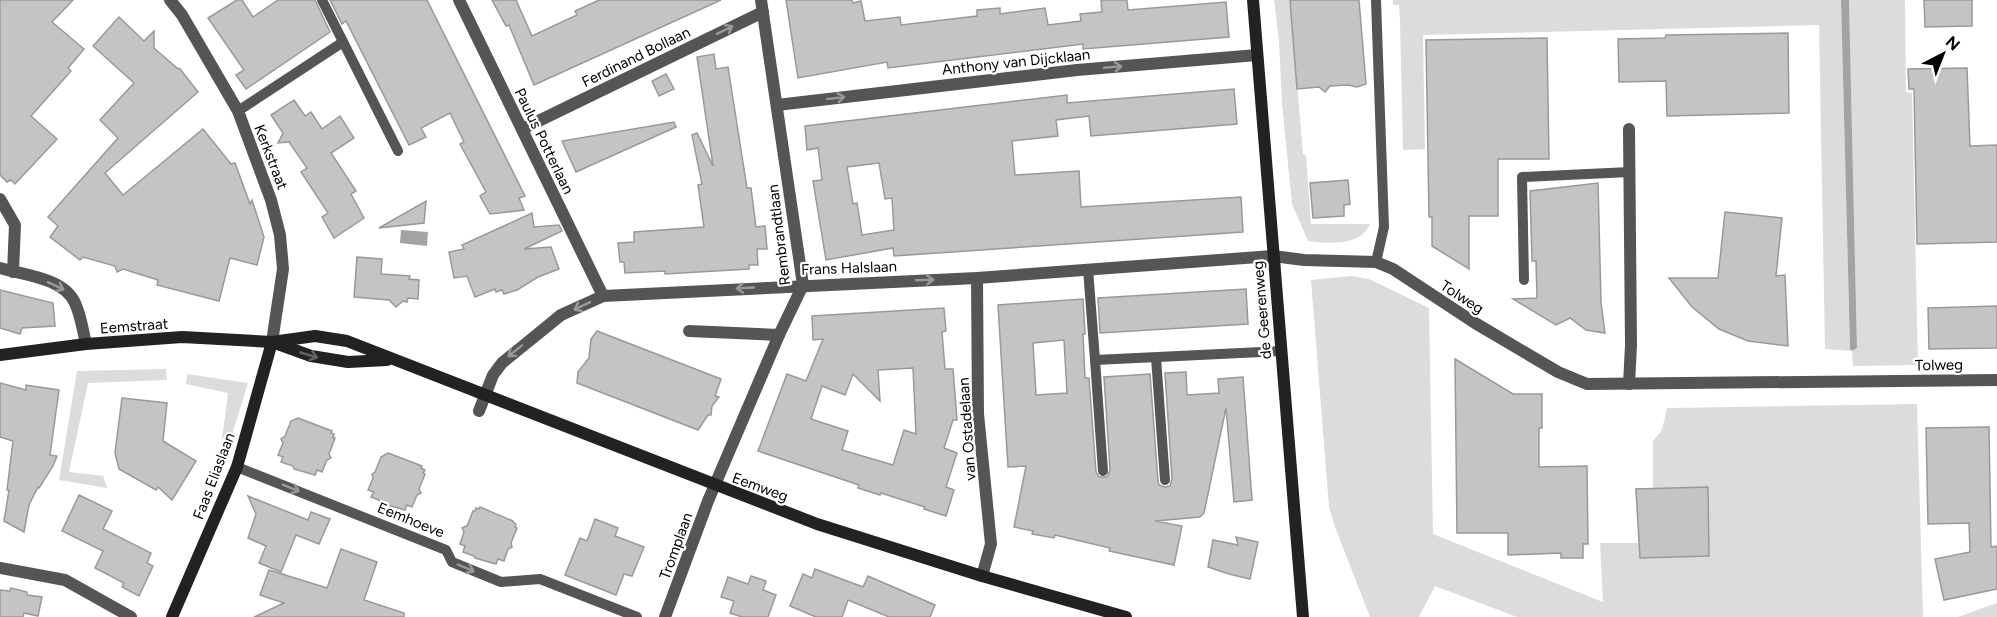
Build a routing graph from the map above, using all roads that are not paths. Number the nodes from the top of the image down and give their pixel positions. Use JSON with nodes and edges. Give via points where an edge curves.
{"nodes":[{"id":1,"x":171,"y":0,"type":"edge"},
{"id":2,"x":322,"y":0,"type":"edge"},
{"id":3,"x":459,"y":0,"type":"edge"},
{"id":4,"x":1253,"y":0,"type":"edge"},
{"id":5,"x":1376,"y":0,"type":"edge"},
{"id":6,"x":762,"y":6,"type":"edge"},
{"id":7,"x":343,"y":42,"type":"junction"},
{"id":8,"x":1257,"y":55,"type":"junction"},
{"id":9,"x":777,"y":105,"type":"junction"},
{"id":10,"x":238,"y":111,"type":"junction"},
{"id":11,"x":522,"y":129,"type":"junction"},
{"id":12,"x":1629,"y":129,"type":"dead end"},
{"id":13,"x":398,"y":150,"type":"dead end"},
{"id":14,"x":1630,"y":172,"type":"junction"},
{"id":15,"x":0,"y":199,"type":"edge"},
{"id":16,"x":1273,"y":256,"type":"junction"},
{"id":17,"x":1376,"y":262,"type":"junction"},
{"id":18,"x":0,"y":268,"type":"edge"},
{"id":19,"x":1088,"y":269,"type":"junction"},
{"id":20,"x":13,"y":272,"type":"junction"},
{"id":21,"x":977,"y":278,"type":"junction"},
{"id":22,"x":1524,"y":280,"type":"dead end"},
{"id":23,"x":803,"y":285,"type":"junction"},
{"id":24,"x":603,"y":296,"type":"junction"},
{"id":25,"x":689,"y":331,"type":"dead end"},
{"id":26,"x":779,"y":335,"type":"junction"},
{"id":27,"x":272,"y":342,"type":"junction"},
{"id":28,"x":86,"y":344,"type":"junction"},
{"id":29,"x":1281,"y":351,"type":"junction"},
{"id":30,"x":0,"y":355,"type":"edge"},
{"id":31,"x":1156,"y":358,"type":"junction"},
{"id":32,"x":392,"y":360,"type":"junction"},
{"id":33,"x":1095,"y":360,"type":"junction"},
{"id":34,"x":1997,"y":380,"type":"edge"},
{"id":35,"x":1629,"y":384,"type":"junction"},
{"id":36,"x":485,"y":396,"type":"junction"},
{"id":37,"x":479,"y":411,"type":"dead end"},
{"id":38,"x":237,"y":467,"type":"junction"},
{"id":39,"x":1103,"y":471,"type":"dead end"},
{"id":40,"x":1165,"y":480,"type":"dead end"},
{"id":41,"x":715,"y":486,"type":"junction"},
{"id":42,"x":0,"y":568,"type":"edge"},
{"id":43,"x":982,"y":576,"type":"junction"},
{"id":44,"x":131,"y":617,"type":"edge"},
{"id":45,"x":172,"y":617,"type":"edge"},
{"id":46,"x":637,"y":617,"type":"edge"},
{"id":47,"x":665,"y":617,"type":"edge"},
{"id":48,"x":1126,"y":617,"type":"edge"},
{"id":49,"x":1303,"y":617,"type":"edge"}],
"edges":[{"from":1,"to":10,"type":"street","name":"Kerkstraat"},
{"from":2,"to":7,"type":"lane"},
{"from":3,"to":11,"type":"street","name":"Paulus Potterlaan"},
{"from":4,"to":8,"type":"main road","name":"de Geerenweg"},
{"from":5,"to":17,"type":"lane","via":[[1384,227]]},
{"from":6,"to":9,"type":"street","name":"Rembrandtlaan"},
{"from":11,"to":6,"type":"street","name":"Ferdinand Bollaan","one_way":true},
{"from":7,"to":10,"type":"lane"},
{"from":7,"to":13,"type":"lane"},
{"from":9,"to":8,"type":"street","name":"Anthony van Dijcklaan","one_way":true,"via":[[1077,70]]},
{"from":8,"to":16,"type":"main road","name":"de Geerenweg"},
{"from":9,"to":23,"type":"street","name":"Rembrandtlaan"},
{"from":10,"to":27,"type":"street","name":"Kerkstraat","via":[[280,235],[283,269]]},
{"from":11,"to":24,"type":"street","name":"Paulus Potterlaan"},
{"from":12,"to":14,"type":"street"},
{"from":14,"to":22,"type":"lane","via":[[1522,177]]},
{"from":14,"to":35,"type":"street"},
{"from":15,"to":20,"type":"street","via":[[15,225]]},
{"from":16,"to":17,"type":"street","name":"Tolweg"},
{"from":16,"to":19,"type":"street","name":"Frans Halslaan"},
{"from":16,"to":29,"type":"main road","name":"de Geerenweg"},
{"from":17,"to":35,"type":"street","name":"Tolweg","via":[[1558,372],[1587,384]]},
{"from":18,"to":20,"type":"street"},
{"from":19,"to":21,"type":"street","name":"Frans Halslaan"},
{"from":19,"to":33,"type":"lane"},
{"from":20,"to":28,"type":"street","one_way":true,"via":[[66,290],[74,302]]},
{"from":23,"to":21,"type":"street","name":"Frans Halslaan","one_way":true},
{"from":21,"to":43,"type":"street","name":"van Ostadelaan","via":[[978,414],[991,544]]},
{"from":23,"to":24,"type":"street","name":"Frans Halslaan","one_way":true},
{"from":23,"to":26,"type":"street","name":"Rembrandtlaan"},
{"from":24,"to":36,"type":"street","name":"Frans Halslaan","one_way":true,"via":[[561,315],[513,353],[493,375]]},
{"from":25,"to":26,"type":"street"},
{"from":26,"to":41,"type":"street","name":"Rembrandtlaan"},
{"from":27,"to":28,"type":"main road","name":"Eemstraat","via":[[182,337]]},
{"from":27,"to":32,"type":"main road","name":"Eemweg","one_way":true,"via":[[330,360]]},
{"from":27,"to":32,"type":"main road","name":"Eemweg","via":[[315,336],[347,341]]},
{"from":27,"to":38,"type":"main road","name":"Faas Eliaslaan"},
{"from":28,"to":30,"type":"main road","name":"Eemstraat"},
{"from":29,"to":31,"type":"lane"},
{"from":29,"to":49,"type":"main road","name":"de Geerenweg"},
{"from":31,"to":33,"type":"lane"},
{"from":31,"to":40,"type":"lane"},
{"from":32,"to":36,"type":"main road","name":"Eemweg"},
{"from":33,"to":39,"type":"lane"},
{"from":34,"to":35,"type":"street","name":"Tolweg"},
{"from":36,"to":37,"type":"street","name":"Frans Halslaan"},
{"from":36,"to":41,"type":"main road","name":"Eemweg"},
{"from":38,"to":45,"type":"main road","name":"Faas Eliaslaan"},
{"from":38,"to":46,"type":"lane","name":"Eemhoeve","one_way":true,"via":[[446,550],[452,562],[501,582],[540,579]]},
{"from":41,"to":43,"type":"main road","name":"Eemweg"},
{"from":41,"to":47,"type":"street","name":"Tromplaan"},
{"from":42,"to":44,"type":"street","via":[[65,580]]},
{"from":43,"to":48,"type":"main road","name":"Eemweg"}]}
